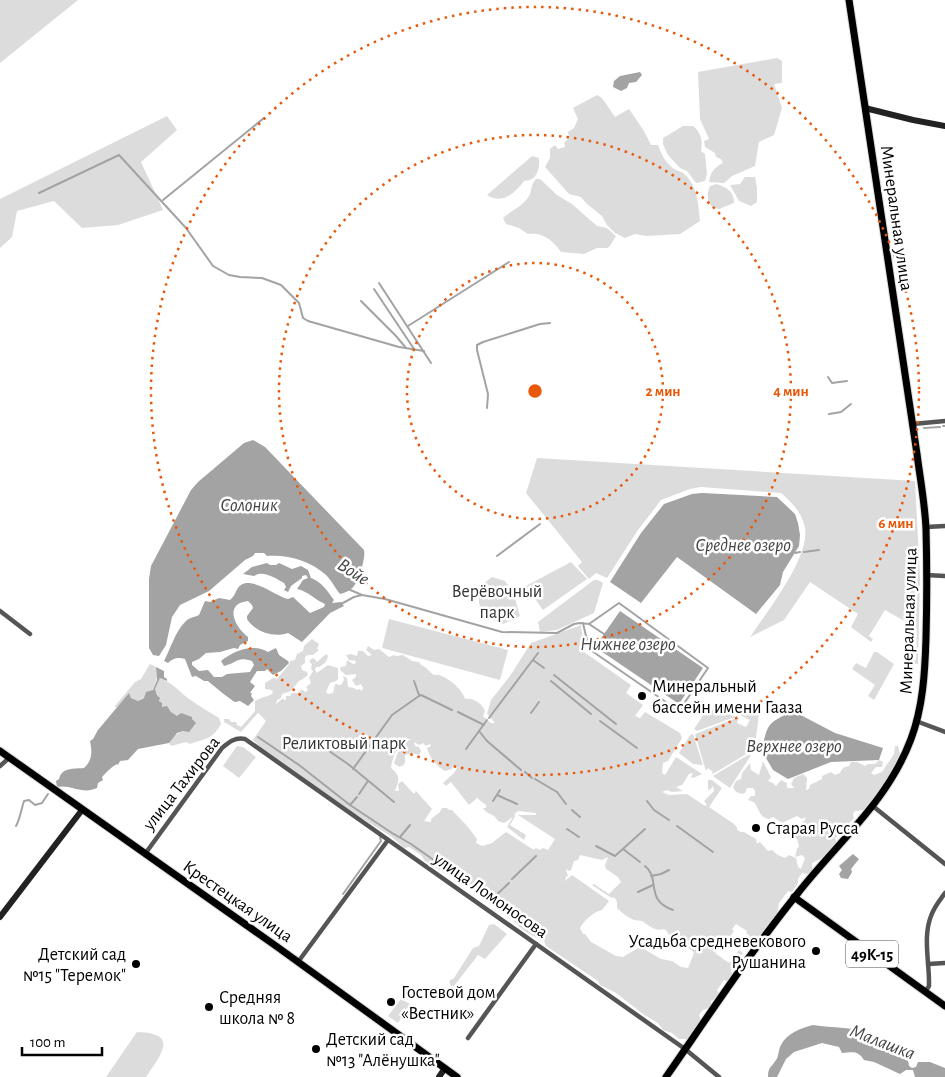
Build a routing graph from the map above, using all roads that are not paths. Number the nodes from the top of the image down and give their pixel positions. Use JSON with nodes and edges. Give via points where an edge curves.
{"nodes":[{"id":1,"x":849,"y":0,"type":"edge"},
{"id":2,"x":865,"y":108,"type":"junction"},
{"id":3,"x":945,"y":126,"type":"edge"},
{"id":4,"x":945,"y":421,"type":"edge"},
{"id":5,"x":913,"y":424,"type":"junction"},
{"id":6,"x":945,"y":526,"type":"edge"},
{"id":7,"x":926,"y":527,"type":"junction"},
{"id":8,"x":926,"y":575,"type":"junction"},
{"id":9,"x":945,"y":576,"type":"edge"},
{"id":10,"x":0,"y":611,"type":"edge"},
{"id":11,"x":30,"y":634,"type":"dead end"},
{"id":12,"x":916,"y":721,"type":"junction"},
{"id":13,"x":945,"y":732,"type":"edge"},
{"id":14,"x":245,"y":739,"type":"joint"},
{"id":15,"x":0,"y":752,"type":"edge"},
{"id":16,"x":9,"y":758,"type":"junction"},
{"id":17,"x":0,"y":766,"type":"edge"},
{"id":18,"x":874,"y":807,"type":"junction"},
{"id":19,"x":82,"y":810,"type":"junction"},
{"id":20,"x":388,"y":840,"type":"junction"},
{"id":21,"x":145,"y":854,"type":"junction"},
{"id":22,"x":945,"y":864,"type":"edge"},
{"id":23,"x":945,"y":892,"type":"edge"},
{"id":24,"x":797,"y":899,"type":"junction"},
{"id":25,"x":0,"y":917,"type":"edge"},
{"id":26,"x":536,"y":944,"type":"junction"},
{"id":27,"x":298,"y":962,"type":"junction"},
{"id":28,"x":945,"y":963,"type":"edge"},
{"id":29,"x":928,"y":964,"type":"junction"},
{"id":30,"x":925,"y":992,"type":"junction"},
{"id":31,"x":945,"y":1006,"type":"edge"},
{"id":32,"x":468,"y":1038,"type":"dead end"},
{"id":33,"x":686,"y":1049,"type":"junction"},
{"id":34,"x":445,"y":1068,"type":"junction"},
{"id":35,"x":439,"y":1077,"type":"edge"},
{"id":36,"x":458,"y":1077,"type":"edge"},
{"id":37,"x":666,"y":1077,"type":"edge"},
{"id":38,"x":719,"y":1077,"type":"edge"}],
"edges":[{"from":1,"to":2,"type":"main road","name":"Минеральная улица"},
{"from":2,"to":3,"type":"main road"},
{"from":2,"to":5,"type":"main road","name":"Минеральная улица"},
{"from":4,"to":5,"type":"street"},
{"from":5,"to":7,"type":"main road","name":"Минеральная улица"},
{"from":6,"to":7,"type":"street"},
{"from":7,"to":8,"type":"main road","name":"Минеральная улица"},
{"from":8,"to":9,"type":"street"},
{"from":8,"to":12,"type":"main road","name":"Минеральная улица","via":[[924,668]]},
{"from":10,"to":11,"type":"street"},
{"from":12,"to":13,"type":"street"},
{"from":12,"to":18,"type":"main road","name":"Минеральная улица","via":[[900,766]]},
{"from":14,"to":20,"type":"street","name":"улица Ломоносова"},
{"from":14,"to":21,"type":"street","name":"улица Тахирова","via":[[240,738],[222,748]]},
{"from":15,"to":16,"type":"main road","name":"Крестецкая улица"},
{"from":16,"to":17,"type":"street"},
{"from":16,"to":19,"type":"main road","name":"Крестецкая улица"},
{"from":18,"to":22,"type":"street"},
{"from":18,"to":24,"type":"main road","name":"Минеральная улица"},
{"from":19,"to":21,"type":"main road","name":"Крестецкая улица"},
{"from":19,"to":25,"type":"main road"},
{"from":20,"to":26,"type":"street","name":"улица Ломоносова"},
{"from":20,"to":27,"type":"street"},
{"from":21,"to":27,"type":"main road","name":"Крестецкая улица"},
{"from":23,"to":29,"type":"street","via":[[929,922]]},
{"from":24,"to":30,"type":"main road","number":"49К-15"},
{"from":24,"to":33,"type":"main road","name":"Минеральная улица"},
{"from":26,"to":32,"type":"street"},
{"from":26,"to":33,"type":"street","name":"улица Ломоносова"},
{"from":27,"to":34,"type":"main road","name":"Крестецкая улица"},
{"from":28,"to":29,"type":"street"},
{"from":29,"to":30,"type":"street","via":[[929,986]]},
{"from":30,"to":31,"type":"main road","number":"49К-15"},
{"from":33,"to":37,"type":"main road","name":"Минеральная улица"},
{"from":33,"to":38,"type":"street","name":"улица Ломоносова"},
{"from":34,"to":35,"type":"main road"},
{"from":34,"to":36,"type":"main road","name":"Крестецкая улица"}]}
